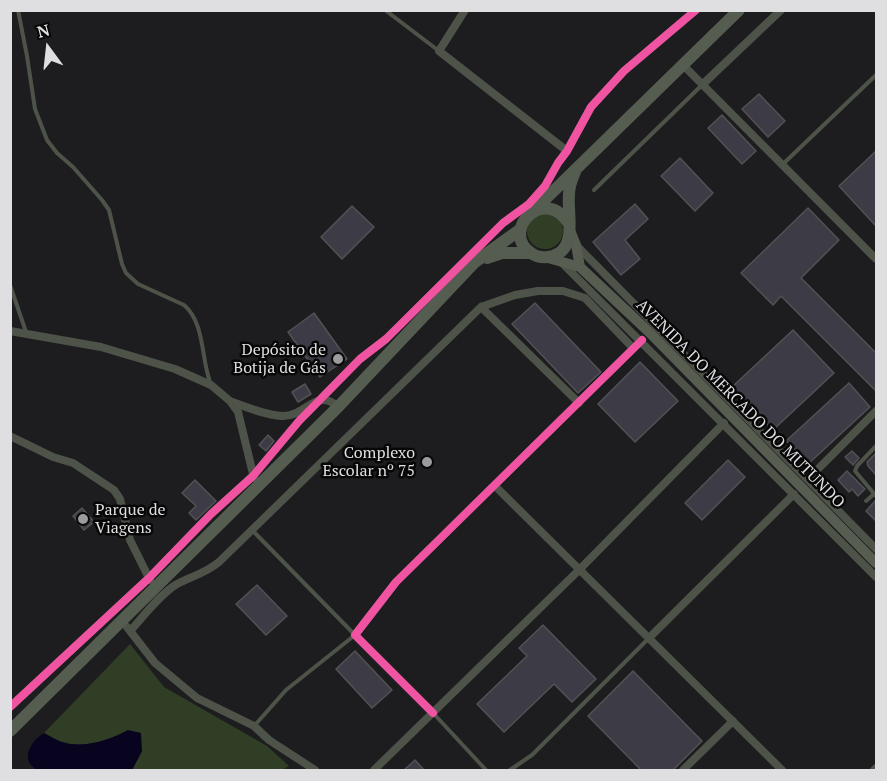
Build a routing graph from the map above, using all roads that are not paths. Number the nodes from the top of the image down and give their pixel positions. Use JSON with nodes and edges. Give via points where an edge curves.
{"nodes":[{"id":1,"x":18,"y":10,"type":"edge"},
{"id":2,"x":386,"y":10,"type":"edge"},
{"id":3,"x":465,"y":10,"type":"edge"},
{"id":4,"x":739,"y":10,"type":"edge"},
{"id":5,"x":694,"y":11,"type":"edge"},
{"id":6,"x":775,"y":12,"type":"edge"},
{"id":7,"x":439,"y":51,"type":"junction"},
{"id":8,"x":683,"y":65,"type":"junction"},
{"id":9,"x":876,"y":75,"type":"edge"},
{"id":10,"x":703,"y":84,"type":"junction"},
{"id":11,"x":567,"y":151,"type":"junction"},
{"id":12,"x":783,"y":164,"type":"junction"},
{"id":13,"x":576,"y":169,"type":"junction"},
{"id":14,"x":594,"y":190,"type":"dead end"},
{"id":15,"x":530,"y":214,"type":"junction"},
{"id":16,"x":569,"y":227,"type":"junction"},
{"id":17,"x":521,"y":229,"type":"junction"},
{"id":18,"x":576,"y":245,"type":"junction"},
{"id":19,"x":874,"y":252,"type":"edge"},
{"id":20,"x":530,"y":253,"type":"junction"},
{"id":21,"x":548,"y":258,"type":"junction"},
{"id":22,"x":475,"y":262,"type":"junction"},
{"id":23,"x":563,"y":264,"type":"junction"},
{"id":24,"x":580,"y":267,"type":"junction"},
{"id":25,"x":10,"y":285,"type":"edge"},
{"id":26,"x":481,"y":307,"type":"junction"},
{"id":27,"x":10,"y":331,"type":"edge"},
{"id":28,"x":26,"y":332,"type":"junction"},
{"id":29,"x":642,"y":340,"type":"junction"},
{"id":30,"x":633,"y":348,"type":"junction"},
{"id":31,"x":211,"y":385,"type":"junction"},
{"id":32,"x":320,"y":400,"type":"junction"},
{"id":33,"x":230,"y":401,"type":"junction"},
{"id":34,"x":579,"y":403,"type":"junction"},
{"id":35,"x":338,"y":407,"type":"junction"},
{"id":36,"x":876,"y":411,"type":"edge"},
{"id":37,"x":724,"y":423,"type":"junction"},
{"id":38,"x":10,"y":436,"type":"edge"},
{"id":39,"x":876,"y":446,"type":"edge"},
{"id":40,"x":808,"y":479,"type":"junction"},
{"id":41,"x":255,"y":481,"type":"junction"},
{"id":42,"x":495,"y":486,"type":"junction"},
{"id":43,"x":794,"y":494,"type":"junction"},
{"id":44,"x":875,"y":494,"type":"edge"},
{"id":45,"x":866,"y":501,"type":"dead end"},
{"id":46,"x":252,"y":530,"type":"junction"},
{"id":47,"x":876,"y":547,"type":"edge"},
{"id":48,"x":876,"y":563,"type":"edge"},
{"id":49,"x":578,"y":571,"type":"junction"},
{"id":50,"x":876,"y":577,"type":"edge"},
{"id":51,"x":152,"y":583,"type":"junction"},
{"id":52,"x":125,"y":626,"type":"junction"},
{"id":53,"x":355,"y":635,"type":"junction"},
{"id":54,"x":649,"y":638,"type":"junction"},
{"id":55,"x":10,"y":707,"type":"edge"},
{"id":56,"x":433,"y":714,"type":"junction"},
{"id":57,"x":733,"y":721,"type":"junction"},
{"id":58,"x":254,"y":726,"type":"junction"},
{"id":59,"x":10,"y":731,"type":"edge"},
{"id":60,"x":315,"y":771,"type":"edge"},
{"id":61,"x":374,"y":771,"type":"edge"},
{"id":62,"x":486,"y":771,"type":"edge"},
{"id":63,"x":510,"y":771,"type":"edge"},
{"id":64,"x":683,"y":771,"type":"edge"},
{"id":65,"x":782,"y":771,"type":"edge"}],
"edges":[{"from":1,"to":31,"type":"lane","via":[[35,109],[47,140],[109,210],[126,273],[138,284],[190,310],[199,331]]},
{"from":2,"to":7,"type":"lane"},
{"from":3,"to":7,"type":"street"},
{"from":4,"to":8,"type":"main road"},
{"from":5,"to":11,"type":"street","via":[[624,71],[591,107]]},
{"from":6,"to":10,"type":"street"},
{"from":7,"to":11,"type":"street"},
{"from":8,"to":10,"type":"street"},
{"from":8,"to":13,"type":"main road"},
{"from":9,"to":12,"type":"lane"},
{"from":10,"to":12,"type":"street"},
{"from":10,"to":14,"type":"lane"},
{"from":11,"to":32,"type":"street","via":[[529,204],[503,223]]},
{"from":12,"to":19,"type":"street"},
{"from":13,"to":15,"type":"main road"},
{"from":13,"to":16,"type":"main road","via":[[569,191]]},
{"from":15,"to":16,"type":"main road","via":[[552,209],[559,212]]},
{"from":15,"to":17,"type":"main road"},
{"from":16,"to":18,"type":"main road"},
{"from":16,"to":21,"type":"main road","via":[[570,240],[565,248]]},
{"from":17,"to":20,"type":"main road","via":[[521,238]]},
{"from":17,"to":22,"type":"main road"},
{"from":18,"to":24,"type":"main road"},
{"from":18,"to":40,"type":"street"},
{"from":20,"to":21,"type":"main road"},
{"from":20,"to":22,"type":"main road","via":[[502,253]]},
{"from":21,"to":23,"type":"main road"},
{"from":22,"to":35,"type":"main road"},
{"from":23,"to":24,"type":"main road"},
{"from":23,"to":29,"type":"street"},
{"from":24,"to":48,"type":"main road","name":"AVENIDA DO MERCADO DO MUTUNDO"},
{"from":25,"to":28,"type":"lane"},
{"from":26,"to":30,"type":"street","via":[[538,291],[563,291],[585,298]]},
{"from":26,"to":34,"type":"street"},
{"from":26,"to":46,"type":"street"},
{"from":27,"to":28,"type":"street"},
{"from":28,"to":31,"type":"street","via":[[101,347],[175,369]]},
{"from":29,"to":30,"type":"street"},
{"from":29,"to":37,"type":"street"},
{"from":30,"to":34,"type":"street"},
{"from":31,"to":33,"type":"street"},
{"from":32,"to":33,"type":"street","via":[[282,416]]},
{"from":32,"to":35,"type":"street","via":[[331,400]]},
{"from":32,"to":41,"type":"street","via":[[299,421]]},
{"from":33,"to":41,"type":"street","via":[[242,423]]},
{"from":34,"to":42,"type":"street"},
{"from":35,"to":41,"type":"main road"},
{"from":36,"to":40,"type":"street"},
{"from":37,"to":43,"type":"street"},
{"from":37,"to":49,"type":"street"},
{"from":38,"to":51,"type":"street","via":[[73,463],[114,490],[130,540]]},
{"from":39,"to":44,"type":"lane","via":[[855,471]]},
{"from":40,"to":47,"type":"street"},
{"from":41,"to":51,"type":"main road"},
{"from":42,"to":49,"type":"street"},
{"from":42,"to":53,"type":"street","via":[[396,582]]},
{"from":43,"to":50,"type":"street"},
{"from":43,"to":54,"type":"street"},
{"from":44,"to":45,"type":"lane"},
{"from":46,"to":52,"type":"street","via":[[212,568],[178,584]]},
{"from":46,"to":53,"type":"lane"},
{"from":49,"to":54,"type":"street"},
{"from":49,"to":56,"type":"street"},
{"from":51,"to":52,"type":"main road"},
{"from":51,"to":55,"type":"street"},
{"from":52,"to":58,"type":"street","via":[[155,663],[197,698]]},
{"from":52,"to":59,"type":"main road"},
{"from":53,"to":56,"type":"street"},
{"from":53,"to":58,"type":"lane","via":[[286,690]]},
{"from":54,"to":57,"type":"street"},
{"from":54,"to":63,"type":"lane","via":[[532,755]]},
{"from":56,"to":61,"type":"street"},
{"from":56,"to":62,"type":"lane"},
{"from":57,"to":64,"type":"street"},
{"from":57,"to":65,"type":"street"},
{"from":58,"to":60,"type":"street"}]}
